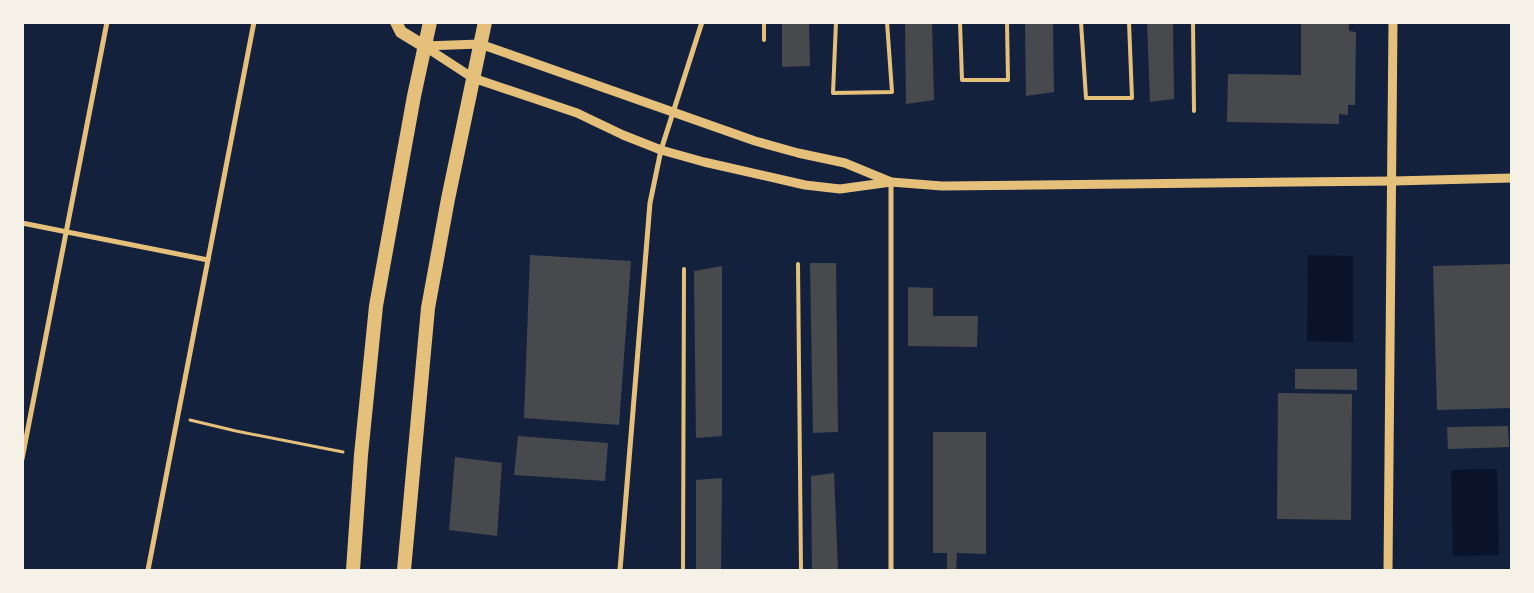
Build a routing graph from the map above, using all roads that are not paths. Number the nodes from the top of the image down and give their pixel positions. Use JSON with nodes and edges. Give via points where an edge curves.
{"nodes":[{"id":1,"x":107,"y":22,"type":"edge"},
{"id":2,"x":254,"y":22,"type":"edge"},
{"id":3,"x":396,"y":22,"type":"edge"},
{"id":4,"x":430,"y":22,"type":"edge"},
{"id":5,"x":485,"y":22,"type":"edge"},
{"id":6,"x":702,"y":22,"type":"edge"},
{"id":7,"x":764,"y":22,"type":"edge"},
{"id":8,"x":836,"y":22,"type":"edge"},
{"id":9,"x":887,"y":22,"type":"edge"},
{"id":10,"x":960,"y":22,"type":"edge"},
{"id":11,"x":1007,"y":22,"type":"edge"},
{"id":12,"x":1081,"y":22,"type":"edge"},
{"id":13,"x":1129,"y":22,"type":"edge"},
{"id":14,"x":1193,"y":22,"type":"edge"},
{"id":15,"x":1393,"y":22,"type":"edge"},
{"id":16,"x":764,"y":40,"type":"dead end"},
{"id":17,"x":480,"y":44,"type":"junction"},
{"id":18,"x":424,"y":46,"type":"junction"},
{"id":19,"x":473,"y":78,"type":"junction"},
{"id":20,"x":1194,"y":110,"type":"dead end"},
{"id":21,"x":674,"y":112,"type":"junction"},
{"id":22,"x":661,"y":150,"type":"junction"},
{"id":23,"x":1512,"y":178,"type":"edge"},
{"id":24,"x":1393,"y":181,"type":"junction"},
{"id":25,"x":891,"y":182,"type":"junction"},
{"id":26,"x":22,"y":223,"type":"edge"},
{"id":27,"x":67,"y":232,"type":"junction"},
{"id":28,"x":208,"y":260,"type":"junction"},
{"id":29,"x":798,"y":264,"type":"dead end"},
{"id":30,"x":684,"y":269,"type":"dead end"},
{"id":31,"x":22,"y":459,"type":"edge"},
{"id":32,"x":148,"y":570,"type":"edge"},
{"id":33,"x":353,"y":570,"type":"edge"},
{"id":34,"x":404,"y":570,"type":"edge"},
{"id":35,"x":620,"y":570,"type":"edge"},
{"id":36,"x":683,"y":570,"type":"edge"},
{"id":37,"x":801,"y":570,"type":"edge"},
{"id":38,"x":891,"y":570,"type":"edge"},
{"id":39,"x":1388,"y":570,"type":"edge"}],
"edges":[{"from":1,"to":27,"type":"street"},
{"from":2,"to":28,"type":"street"},
{"from":3,"to":18,"type":"main road","via":[[401,32]]},
{"from":4,"to":18,"type":"highway"},
{"from":5,"to":17,"type":"highway"},
{"from":6,"to":21,"type":"street"},
{"from":7,"to":16,"type":"lane"},
{"from":8,"to":9,"type":"lane","via":[[833,93],[892,92]]},
{"from":10,"to":11,"type":"lane","via":[[962,80],[1008,80]]},
{"from":12,"to":13,"type":"lane","via":[[1086,98],[1132,98]]},
{"from":14,"to":20,"type":"lane"},
{"from":15,"to":24,"type":"street"},
{"from":17,"to":18,"type":"street"},
{"from":17,"to":19,"type":"highway"},
{"from":17,"to":21,"type":"street"},
{"from":18,"to":19,"type":"street"},
{"from":18,"to":33,"type":"highway","via":[[376,306]]},
{"from":19,"to":22,"type":"street","via":[[577,113]]},
{"from":19,"to":34,"type":"highway","via":[[428,308]]},
{"from":21,"to":22,"type":"street"},
{"from":21,"to":25,"type":"street","via":[[754,141],[845,163]]},
{"from":22,"to":25,"type":"street","via":[[804,185],[840,189]]},
{"from":22,"to":35,"type":"street","via":[[650,203]]},
{"from":23,"to":24,"type":"street"},
{"from":24,"to":25,"type":"street","via":[[942,186]]},
{"from":24,"to":39,"type":"street"},
{"from":25,"to":38,"type":"street"},
{"from":26,"to":27,"type":"street"},
{"from":27,"to":28,"type":"street"},
{"from":27,"to":31,"type":"street"},
{"from":28,"to":32,"type":"street"},
{"from":29,"to":37,"type":"lane"},
{"from":30,"to":36,"type":"lane"}]}
